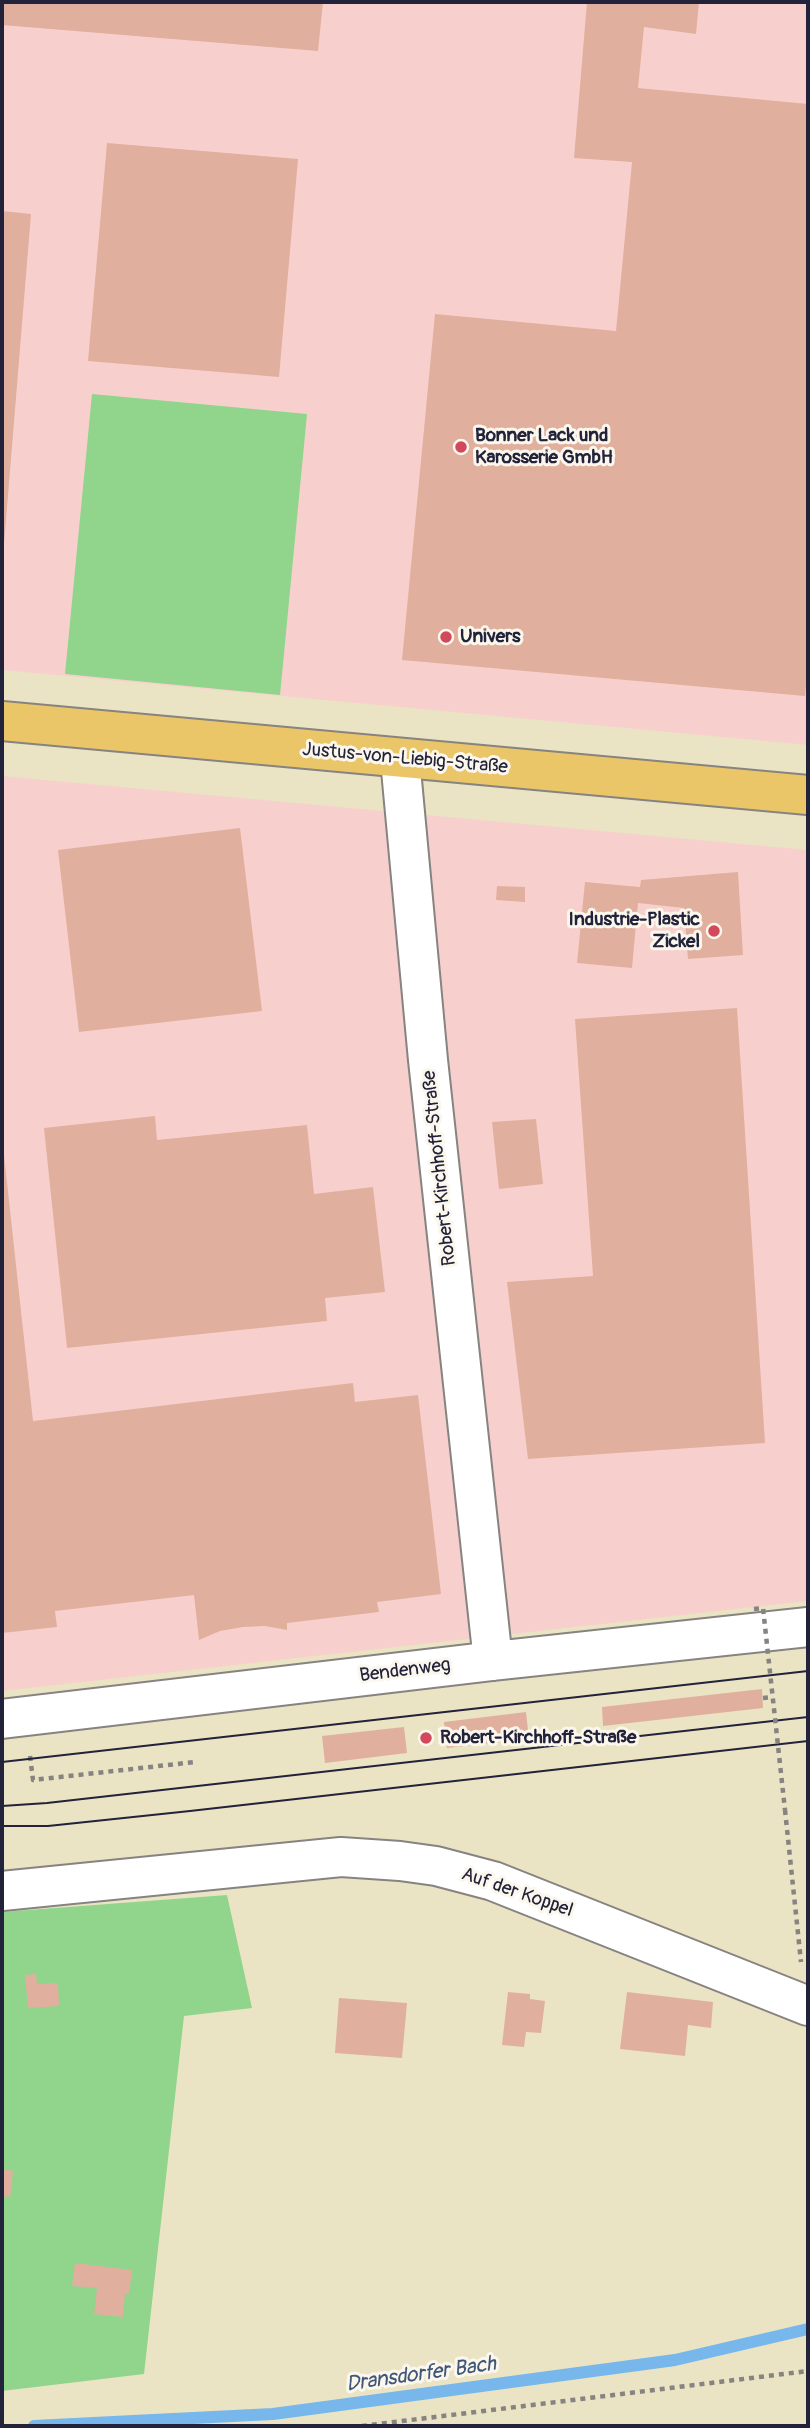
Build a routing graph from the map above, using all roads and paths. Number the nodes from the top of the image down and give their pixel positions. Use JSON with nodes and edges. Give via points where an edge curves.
{"nodes":[{"id":1,"x":2,"y":721,"type":"edge"},
{"id":2,"x":400,"y":759,"type":"junction"},
{"id":3,"x":808,"y":795,"type":"edge"},
{"id":4,"x":754,"y":1609,"type":"dead end"},
{"id":5,"x":808,"y":1627,"type":"edge"},
{"id":6,"x":493,"y":1661,"type":"junction"},
{"id":7,"x":773,"y":1697,"type":"junction"},
{"id":8,"x":763,"y":1698,"type":"dead end"},
{"id":9,"x":2,"y":1719,"type":"edge"},
{"id":10,"x":29,"y":1747,"type":"dead end"},
{"id":11,"x":195,"y":1762,"type":"dead end"},
{"id":12,"x":2,"y":1891,"type":"edge"},
{"id":13,"x":800,"y":1954,"type":"dead end"},
{"id":14,"x":808,"y":2006,"type":"edge"},
{"id":15,"x":808,"y":2371,"type":"edge"},
{"id":16,"x":362,"y":2426,"type":"edge"}],
"edges":[{"from":1,"to":2,"type":"main road","name":"Justus-von-Liebig-Straße"},
{"from":2,"to":3,"type":"main road","name":"Justus-von-Liebig-Straße"},
{"from":2,"to":6,"type":"street","name":"Robert-Kirchhoff-Straße"},
{"from":4,"to":7,"type":"path","bridge":true,"via":[[763,1608]]},
{"from":5,"to":6,"type":"street","name":"Bendenweg"},
{"from":6,"to":9,"type":"street","name":"Bendenweg"},
{"from":7,"to":8,"type":"path","bridge":true},
{"from":7,"to":13,"type":"path","bridge":true},
{"from":10,"to":11,"type":"path","via":[[33,1780]]},
{"from":12,"to":14,"type":"street","name":"Auf der Koppel","via":[[341,1857],[436,1866],[494,1881]]},
{"from":15,"to":16,"type":"path"}]}
